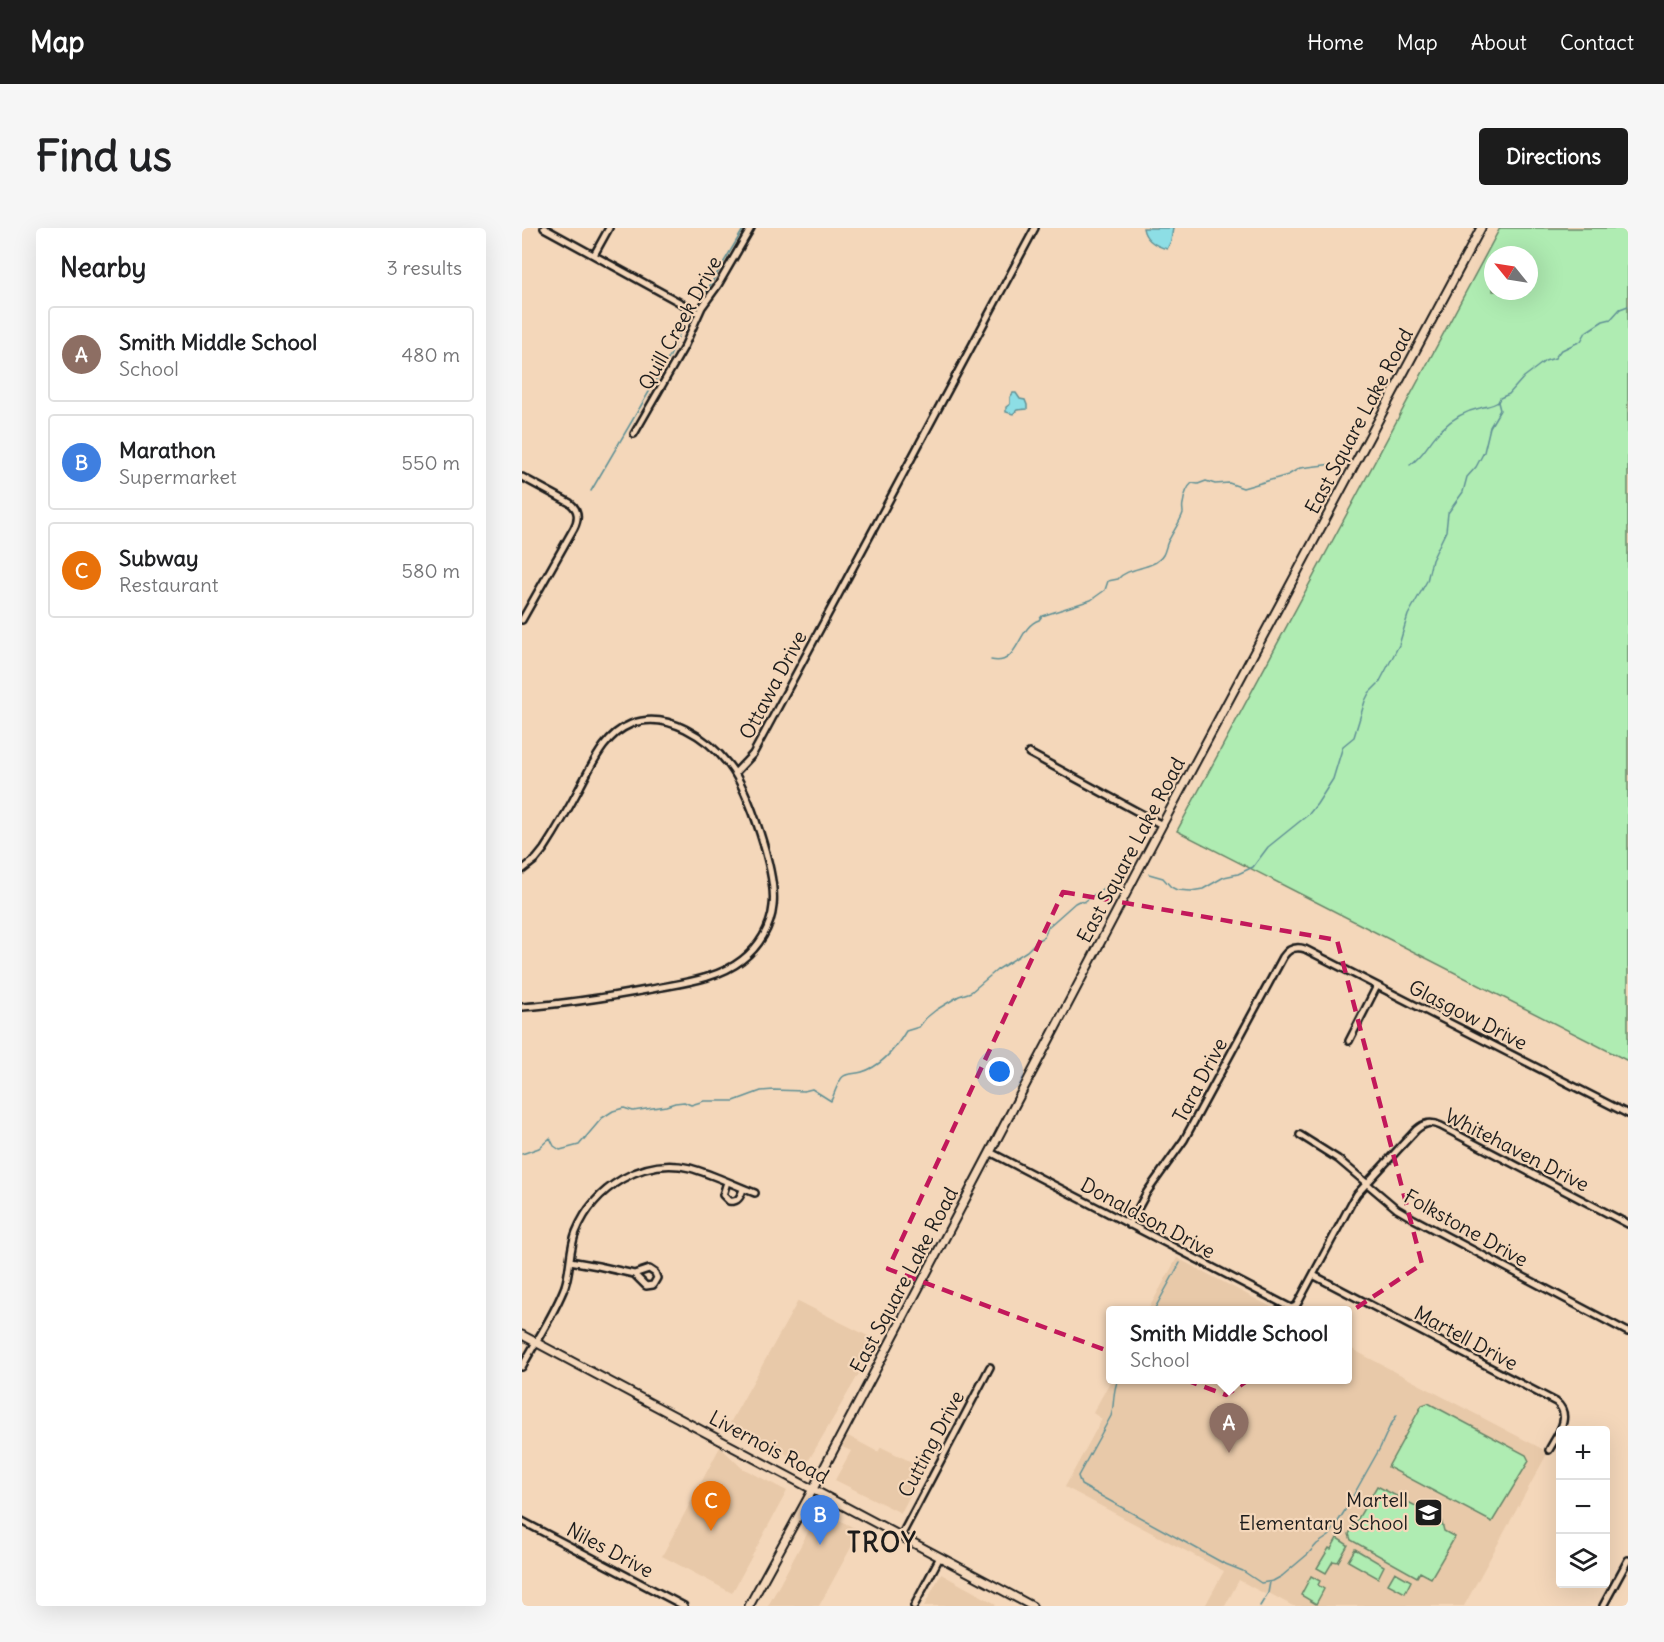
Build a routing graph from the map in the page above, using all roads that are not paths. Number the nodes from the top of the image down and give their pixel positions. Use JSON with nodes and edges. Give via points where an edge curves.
{"nodes":[{"id":1,"x":544,"y":228,"type":"edge"},
{"id":2,"x":609,"y":228,"type":"edge"},
{"id":3,"x":751,"y":228,"type":"edge"},
{"id":4,"x":1035,"y":228,"type":"edge"},
{"id":5,"x":1481,"y":228,"type":"edge"},
{"id":6,"x":594,"y":255,"type":"junction"},
{"id":7,"x":699,"y":312,"type":"junction"},
{"id":8,"x":634,"y":434,"type":"dead end"},
{"id":9,"x":522,"y":477,"type":"edge"},
{"id":10,"x":522,"y":620,"type":"edge"},
{"id":11,"x":1029,"y":753,"type":"dead end"},
{"id":12,"x":735,"y":773,"type":"junction"},
{"id":13,"x":1162,"y":825,"type":"junction"},
{"id":14,"x":522,"y":870,"type":"edge"},
{"id":15,"x":1294,"y":948,"type":"joint"},
{"id":16,"x":1377,"y":986,"type":"junction"},
{"id":17,"x":522,"y":1007,"type":"edge"},
{"id":18,"x":1349,"y":1041,"type":"dead end"},
{"id":19,"x":1628,"y":1114,"type":"edge"},
{"id":20,"x":1300,"y":1135,"type":"dead end"},
{"id":21,"x":990,"y":1152,"type":"junction"},
{"id":22,"x":727,"y":1182,"type":"junction"},
{"id":23,"x":1368,"y":1183,"type":"junction"},
{"id":24,"x":743,"y":1189,"type":"junction"},
{"id":25,"x":754,"y":1193,"type":"dead end"},
{"id":26,"x":1628,"y":1224,"type":"edge"},
{"id":27,"x":1129,"y":1225,"type":"junction"},
{"id":28,"x":570,"y":1261,"type":"junction"},
{"id":29,"x":634,"y":1274,"type":"dead end"},
{"id":30,"x":1313,"y":1275,"type":"junction"},
{"id":31,"x":1285,"y":1306,"type":"edge"},
{"id":32,"x":1295,"y":1306,"type":"edge"},
{"id":33,"x":1628,"y":1332,"type":"edge"},
{"id":34,"x":522,"y":1335,"type":"edge"},
{"id":35,"x":535,"y":1342,"type":"junction"},
{"id":36,"x":990,"y":1366,"type":"dead end"},
{"id":37,"x":522,"y":1367,"type":"edge"},
{"id":38,"x":1549,"y":1450,"type":"dead end"},
{"id":39,"x":813,"y":1489,"type":"junction"},
{"id":40,"x":522,"y":1521,"type":"edge"},
{"id":41,"x":901,"y":1536,"type":"junction"},
{"id":42,"x":940,"y":1557,"type":"junction"},
{"id":43,"x":1628,"y":1560,"type":"edge"},
{"id":44,"x":684,"y":1606,"type":"edge"},
{"id":45,"x":749,"y":1606,"type":"edge"},
{"id":46,"x":914,"y":1606,"type":"edge"},
{"id":47,"x":1032,"y":1606,"type":"edge"},
{"id":48,"x":1603,"y":1606,"type":"edge"}],
"edges":[{"from":1,"to":6,"type":"street"},
{"from":2,"to":6,"type":"street"},
{"from":3,"to":7,"type":"street","name":"Quill Creek Drive"},
{"from":4,"to":12,"type":"street","name":"Ottawa Drive","via":[[753,754]]},
{"from":5,"to":13,"type":"main road","name":"East Square Lake Road"},
{"from":6,"to":7,"type":"street"},
{"from":7,"to":8,"type":"street","name":"Quill Creek Drive","via":[[684,347]]},
{"from":9,"to":10,"type":"street","via":[[577,510],[574,528]]},
{"from":11,"to":13,"type":"street"},
{"from":12,"to":14,"type":"street","via":[[716,751],[680,727],[650,720],[631,724],[606,744],[549,843]]},
{"from":12,"to":17,"type":"street","via":[[767,855],[774,887],[769,924],[751,952],[731,968],[696,980],[590,1000]]},
{"from":13,"to":21,"type":"main road","name":"East Square Lake Road"},
{"from":15,"to":16,"type":"street","name":"Glasgow Drive","via":[[1305,949]]},
{"from":15,"to":27,"type":"street","name":"Tara Drive","via":[[1283,957],[1184,1140]]},
{"from":16,"to":18,"type":"street"},
{"from":16,"to":19,"type":"street","name":"Glasgow Drive"},
{"from":20,"to":23,"type":"street","name":"Folkstone Drive"},
{"from":21,"to":27,"type":"street","name":"Donaldson Drive"},
{"from":21,"to":39,"type":"main road","name":"East Square Lake Road"},
{"from":22,"to":24,"type":"street"},
{"from":22,"to":24,"type":"street","via":[[723,1195],[729,1201],[738,1199]]},
{"from":22,"to":28,"type":"street","via":[[692,1169],[670,1166],[627,1175],[603,1193],[582,1221]]},
{"from":23,"to":26,"type":"street","name":"Whitehaven Drive","via":[[1416,1130],[1432,1123]]},
{"from":23,"to":30,"type":"street","via":[[1352,1202]]},
{"from":23,"to":33,"type":"street","name":"Folkstone Drive","via":[[1414,1219]]},
{"from":24,"to":25,"type":"street"},
{"from":27,"to":31,"type":"street","name":"Donaldson Drive"},
{"from":28,"to":29,"type":"street"},
{"from":28,"to":35,"type":"street","via":[[564,1289]]},
{"from":30,"to":32,"type":"street","name":"Donaldson Drive"},
{"from":30,"to":38,"type":"street","name":"Martell Drive","via":[[1556,1402],[1562,1408],[1564,1420]]},
{"from":34,"to":35,"type":"main road","name":"Livernois Road"},
{"from":35,"to":37,"type":"street"},
{"from":35,"to":39,"type":"main road","name":"Livernois Road"},
{"from":36,"to":41,"type":"street","name":"Cutting Drive"},
{"from":39,"to":41,"type":"main road","name":"Livernois Road"},
{"from":39,"to":45,"type":"main road","name":"East Square Lake Road"},
{"from":40,"to":44,"type":"street","name":"Niles Drive"},
{"from":41,"to":42,"type":"main road","name":"Livernois Road"},
{"from":42,"to":46,"type":"street"},
{"from":42,"to":47,"type":"main road","name":"Livernois Road"},
{"from":43,"to":48,"type":"street"}]}
